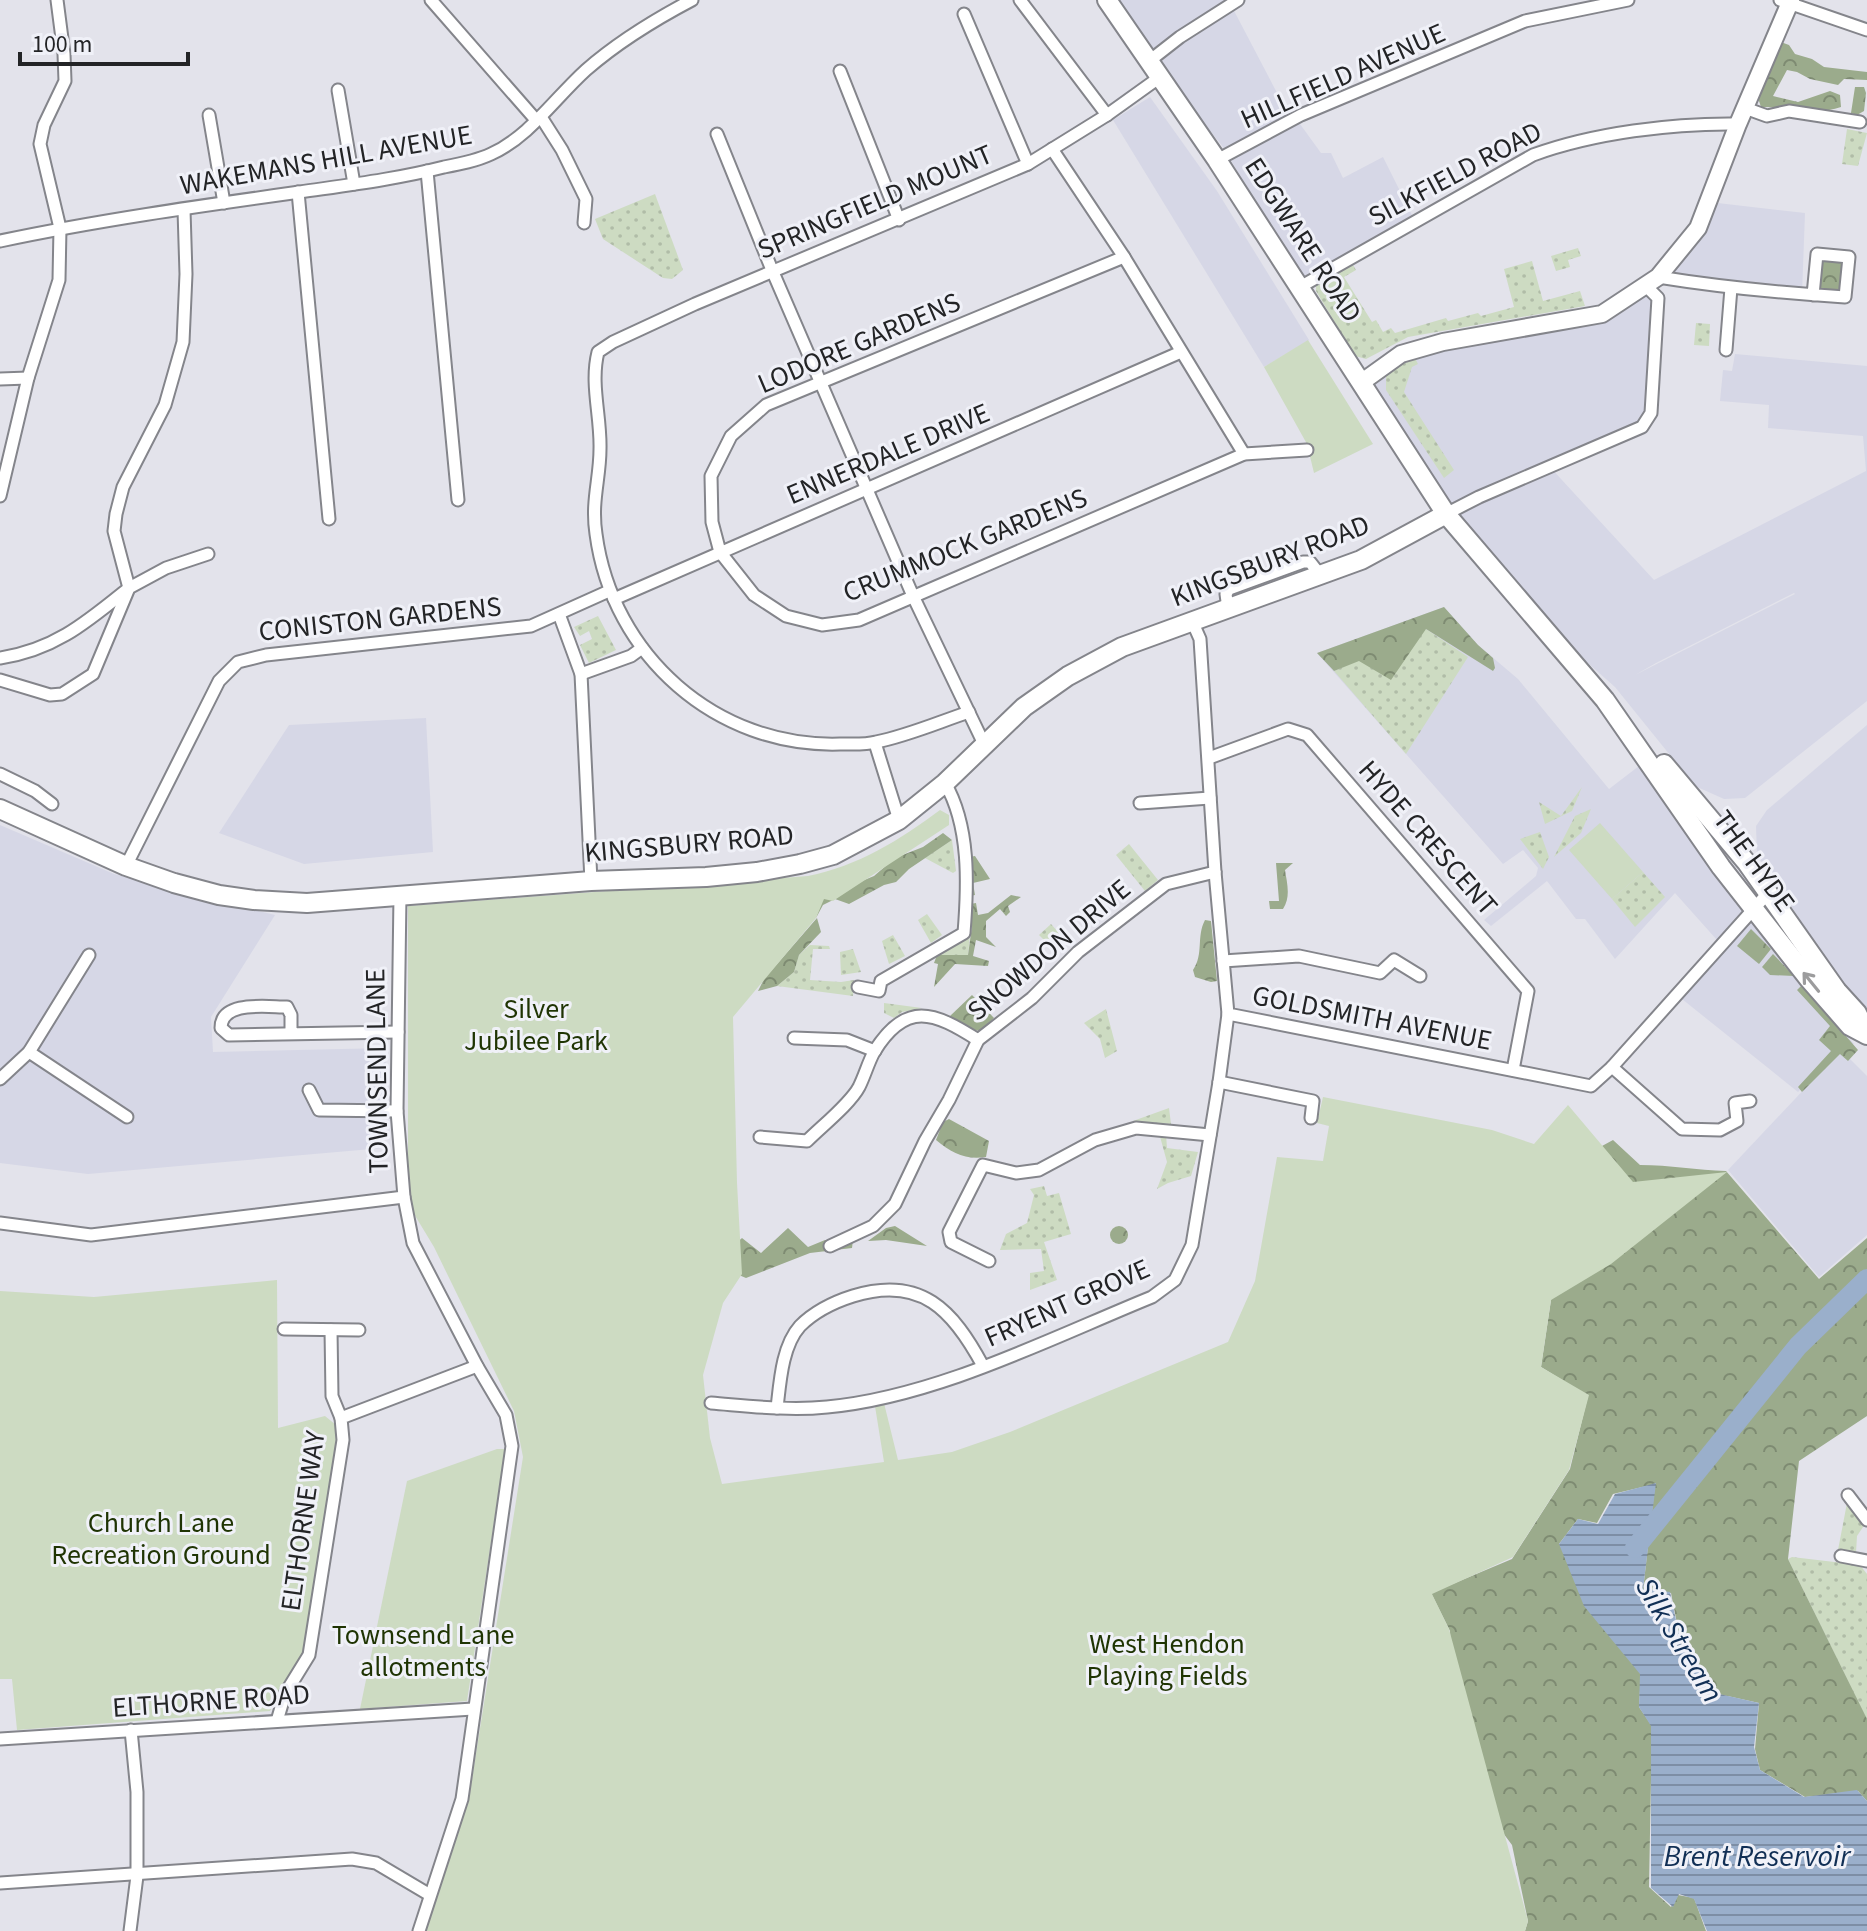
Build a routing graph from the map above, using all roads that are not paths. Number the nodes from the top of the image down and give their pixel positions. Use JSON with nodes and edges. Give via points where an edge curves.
{"nodes":[{"id":1,"x":57,"y":0,"type":"edge"},
{"id":2,"x":431,"y":0,"type":"edge"},
{"id":3,"x":1020,"y":0,"type":"edge"},
{"id":4,"x":1107,"y":0,"type":"edge"},
{"id":5,"x":1238,"y":0,"type":"edge"},
{"id":6,"x":1628,"y":0,"type":"edge"},
{"id":7,"x":1787,"y":1,"type":"edge"},
{"id":8,"x":685,"y":2,"type":"edge"},
{"id":9,"x":964,"y":14,"type":"dead end"},
{"id":10,"x":1867,"y":30,"type":"edge"},
{"id":11,"x":1154,"y":70,"type":"junction"},
{"id":12,"x":840,"y":71,"type":"dead end"},
{"id":13,"x":338,"y":90,"type":"dead end"},
{"id":14,"x":1745,"y":108,"type":"junction"},
{"id":15,"x":209,"y":115,"type":"dead end"},
{"id":16,"x":1107,"y":115,"type":"junction"},
{"id":17,"x":538,"y":118,"type":"junction"},
{"id":18,"x":1860,"y":122,"type":"dead end"},
{"id":19,"x":1738,"y":124,"type":"junction"},
{"id":20,"x":717,"y":134,"type":"dead end"},
{"id":21,"x":1052,"y":149,"type":"junction"},
{"id":22,"x":1217,"y":160,"type":"junction"},
{"id":23,"x":1028,"y":164,"type":"junction"},
{"id":24,"x":427,"y":171,"type":"junction"},
{"id":25,"x":354,"y":184,"type":"junction"},
{"id":26,"x":298,"y":192,"type":"junction"},
{"id":27,"x":224,"y":203,"type":"junction"},
{"id":28,"x":184,"y":210,"type":"junction"},
{"id":29,"x":899,"y":220,"type":"junction"},
{"id":30,"x":584,"y":223,"type":"dead end"},
{"id":31,"x":60,"y":228,"type":"junction"},
{"id":32,"x":0,"y":241,"type":"edge"},
{"id":33,"x":1124,"y":257,"type":"junction"},
{"id":34,"x":772,"y":270,"type":"junction"},
{"id":35,"x":1652,"y":281,"type":"junction"},
{"id":36,"x":1300,"y":287,"type":"junction"},
{"id":37,"x":1731,"y":288,"type":"junction"},
{"id":38,"x":1813,"y":295,"type":"junction"},
{"id":39,"x":1726,"y":350,"type":"dead end"},
{"id":40,"x":1181,"y":352,"type":"junction"},
{"id":41,"x":28,"y":378,"type":"junction"},
{"id":42,"x":0,"y":379,"type":"edge"},
{"id":43,"x":1362,"y":382,"type":"junction"},
{"id":44,"x":821,"y":383,"type":"junction"},
{"id":45,"x":1307,"y":450,"type":"dead end"},
{"id":46,"x":1244,"y":454,"type":"junction"},
{"id":47,"x":867,"y":490,"type":"junction"},
{"id":48,"x":0,"y":496,"type":"edge"},
{"id":49,"x":458,"y":500,"type":"dead end"},
{"id":50,"x":1446,"y":514,"type":"junction"},
{"id":51,"x":329,"y":519,"type":"dead end"},
{"id":52,"x":720,"y":552,"type":"junction"},
{"id":53,"x":208,"y":554,"type":"dead end"},
{"id":54,"x":129,"y":588,"type":"junction"},
{"id":55,"x":612,"y":595,"type":"junction"},
{"id":56,"x":913,"y":596,"type":"junction"},
{"id":57,"x":559,"y":614,"type":"junction"},
{"id":58,"x":1192,"y":621,"type":"junction"},
{"id":59,"x":642,"y":648,"type":"junction"},
{"id":60,"x":0,"y":658,"type":"edge"},
{"id":61,"x":581,"y":674,"type":"junction"},
{"id":62,"x":0,"y":680,"type":"edge"},
{"id":63,"x":1610,"y":707,"type":"junction"},
{"id":64,"x":969,"y":712,"type":"junction"},
{"id":65,"x":875,"y":743,"type":"junction"},
{"id":66,"x":984,"y":744,"type":"junction"},
{"id":67,"x":1209,"y":758,"type":"junction"},
{"id":68,"x":0,"y":774,"type":"edge"},
{"id":69,"x":945,"y":783,"type":"junction"},
{"id":70,"x":1210,"y":798,"type":"junction"},
{"id":71,"x":1140,"y":803,"type":"dead end"},
{"id":72,"x":52,"y":804,"type":"dead end"},
{"id":73,"x":0,"y":809,"type":"edge"},
{"id":74,"x":899,"y":820,"type":"junction"},
{"id":75,"x":126,"y":866,"type":"junction"},
{"id":76,"x":1215,"y":872,"type":"junction"},
{"id":77,"x":591,"y":881,"type":"junction"},
{"id":78,"x":1768,"y":893,"type":"junction"},
{"id":79,"x":400,"y":895,"type":"junction"},
{"id":80,"x":1753,"y":910,"type":"junction"},
{"id":81,"x":89,"y":955,"type":"dead end"},
{"id":82,"x":1223,"y":961,"type":"junction"},
{"id":83,"x":1420,"y":976,"type":"dead end"},
{"id":84,"x":858,"y":987,"type":"dead end"},
{"id":85,"x":1228,"y":1014,"type":"junction"},
{"id":86,"x":398,"y":1032,"type":"junction"},
{"id":87,"x":291,"y":1034,"type":"junction"},
{"id":88,"x":1867,"y":1034,"type":"edge"},
{"id":89,"x":794,"y":1038,"type":"dead end"},
{"id":90,"x":978,"y":1040,"type":"junction"},
{"id":91,"x":875,"y":1051,"type":"junction"},
{"id":92,"x":29,"y":1052,"type":"junction"},
{"id":93,"x":1612,"y":1067,"type":"junction"},
{"id":94,"x":1513,"y":1070,"type":"junction"},
{"id":95,"x":0,"y":1079,"type":"edge"},
{"id":96,"x":1219,"y":1082,"type":"junction"},
{"id":97,"x":309,"y":1090,"type":"dead end"},
{"id":98,"x":1750,"y":1101,"type":"dead end"},
{"id":99,"x":397,"y":1111,"type":"junction"},
{"id":100,"x":127,"y":1117,"type":"dead end"},
{"id":101,"x":1311,"y":1118,"type":"dead end"},
{"id":102,"x":1210,"y":1135,"type":"junction"},
{"id":103,"x":760,"y":1137,"type":"dead end"},
{"id":104,"x":404,"y":1197,"type":"junction"},
{"id":105,"x":0,"y":1223,"type":"edge"},
{"id":106,"x":830,"y":1246,"type":"dead end"},
{"id":107,"x":989,"y":1261,"type":"dead end"},
{"id":108,"x":284,"y":1329,"type":"dead end"},
{"id":109,"x":331,"y":1330,"type":"junction"},
{"id":110,"x":359,"y":1330,"type":"dead end"},
{"id":111,"x":477,"y":1366,"type":"junction"},
{"id":112,"x":983,"y":1366,"type":"junction"},
{"id":113,"x":711,"y":1403,"type":"dead end"},
{"id":114,"x":777,"y":1408,"type":"junction"},
{"id":115,"x":341,"y":1418,"type":"junction"},
{"id":116,"x":1848,"y":1495,"type":"dead end"},
{"id":117,"x":1867,"y":1520,"type":"edge"},
{"id":118,"x":1841,"y":1556,"type":"dead end"},
{"id":119,"x":1867,"y":1561,"type":"edge"},
{"id":120,"x":473,"y":1709,"type":"junction"},
{"id":121,"x":277,"y":1721,"type":"junction"},
{"id":122,"x":131,"y":1730,"type":"junction"},
{"id":123,"x":0,"y":1739,"type":"edge"},
{"id":124,"x":137,"y":1876,"type":"junction"},
{"id":125,"x":0,"y":1883,"type":"edge"},
{"id":126,"x":430,"y":1895,"type":"junction"},
{"id":127,"x":130,"y":1931,"type":"edge"},
{"id":128,"x":419,"y":1931,"type":"edge"}],
"edges":[{"from":1,"to":31,"type":"street","via":[[65,81],[40,144]]},
{"from":2,"to":17,"type":"street"},
{"from":3,"to":16,"type":"street"},
{"from":4,"to":11,"type":"main road","name":"EDGWARE ROAD"},
{"from":5,"to":11,"type":"street","name":"SPRINGFIELD MOUNT","via":[[1180,37]]},
{"from":6,"to":22,"type":"street","name":"HILLFIELD AVENUE","via":[[1525,21],[1301,115]]},
{"from":7,"to":10,"type":"street"},
{"from":7,"to":14,"type":"street"},
{"from":8,"to":17,"type":"street","name":"WAKEMANS HILL AVENUE","via":[[605,54]]},
{"from":9,"to":23,"type":"street"},
{"from":11,"to":16,"type":"street","name":"SPRINGFIELD MOUNT"},
{"from":11,"to":22,"type":"main road","name":"EDGWARE ROAD"},
{"from":12,"to":29,"type":"street"},
{"from":13,"to":25,"type":"street"},
{"from":14,"to":18,"type":"street","via":[[1767,116],[1789,111]]},
{"from":14,"to":19,"type":"street"},
{"from":15,"to":27,"type":"street"},
{"from":16,"to":21,"type":"street","name":"SPRINGFIELD MOUNT"},
{"from":17,"to":24,"type":"street","name":"WAKEMANS HILL AVENUE","via":[[493,153]]},
{"from":17,"to":30,"type":"street","via":[[586,199]]},
{"from":19,"to":35,"type":"street","via":[[1698,228]]},
{"from":19,"to":36,"type":"street","name":"SILKFIELD ROAD","via":[[1572,141],[1533,155]]},
{"from":20,"to":34,"type":"street"},
{"from":21,"to":23,"type":"street","name":"SPRINGFIELD MOUNT"},
{"from":21,"to":33,"type":"street"},
{"from":22,"to":36,"type":"main road","name":"EDGWARE ROAD"},
{"from":23,"to":29,"type":"street","name":"SPRINGFIELD MOUNT"},
{"from":24,"to":25,"type":"street","name":"WAKEMANS HILL AVENUE"},
{"from":24,"to":49,"type":"street"},
{"from":25,"to":26,"type":"street","name":"WAKEMANS HILL AVENUE"},
{"from":26,"to":27,"type":"street","name":"WAKEMANS HILL AVENUE"},
{"from":26,"to":51,"type":"street"},
{"from":27,"to":28,"type":"street","name":"WAKEMANS HILL AVENUE"},
{"from":28,"to":31,"type":"street","name":"WAKEMANS HILL AVENUE"},
{"from":28,"to":54,"type":"street","via":[[183,342],[165,405],[123,487],[116,514],[114,531]]},
{"from":29,"to":34,"type":"street","name":"SPRINGFIELD MOUNT"},
{"from":31,"to":32,"type":"street","name":"WAKEMANS HILL AVENUE"},
{"from":31,"to":41,"type":"street","via":[[59,280]]},
{"from":33,"to":40,"type":"street"},
{"from":33,"to":44,"type":"street","name":"LODORE GARDENS"},
{"from":34,"to":44,"type":"street"},
{"from":34,"to":55,"type":"street","name":"SPRINGFIELD MOUNT","via":[[598,352],[594,367],[601,450],[595,531]]},
{"from":35,"to":37,"type":"street"},
{"from":35,"to":43,"type":"street","via":[[1602,314],[1443,342],[1401,354]]},
{"from":35,"to":50,"type":"street","via":[[1658,298],[1651,413],[1642,427]]},
{"from":36,"to":43,"type":"main road","name":"EDGWARE ROAD"},
{"from":37,"to":38,"type":"street"},
{"from":37,"to":39,"type":"street"},
{"from":38,"to":38,"type":"street","via":[[1817,254],[1849,257],[1845,297]]},
{"from":40,"to":46,"type":"street"},
{"from":40,"to":47,"type":"street","name":"ENNERDALE DRIVE"},
{"from":41,"to":42,"type":"street"},
{"from":41,"to":48,"type":"street"},
{"from":43,"to":50,"type":"main road","name":"EDGWARE ROAD"},
{"from":44,"to":47,"type":"street"},
{"from":44,"to":52,"type":"street","name":"LODORE GARDENS","via":[[766,405],[731,436],[711,476],[712,522]]},
{"from":45,"to":46,"type":"street","name":"CRUMMOCK GARDENS"},
{"from":46,"to":56,"type":"street","name":"CRUMMOCK GARDENS"},
{"from":47,"to":52,"type":"street","name":"ENNERDALE DRIVE"},
{"from":47,"to":56,"type":"street"},
{"from":50,"to":58,"type":"main road","name":"KINGSBURY ROAD","via":[[1361,560]]},
{"from":50,"to":63,"type":"main road","name":"THE HYDE"},
{"from":52,"to":55,"type":"street","name":"ENNERDALE DRIVE"},
{"from":52,"to":56,"type":"street","name":"CRUMMOCK GARDENS","via":[[754,595],[786,616],[822,625],[859,620]]},
{"from":53,"to":54,"type":"street"},
{"from":54,"to":60,"type":"street","via":[[73,633],[23,655]]},
{"from":54,"to":62,"type":"street","via":[[93,674],[62,694],[50,695]]},
{"from":55,"to":57,"type":"street","name":"CONISTON GARDENS"},
{"from":55,"to":59,"type":"street"},
{"from":56,"to":64,"type":"street"},
{"from":57,"to":61,"type":"street"},
{"from":57,"to":75,"type":"street","name":"CONISTON GARDENS","via":[[506,630],[238,662],[219,681]]},
{"from":58,"to":66,"type":"main road","name":"KINGSBURY ROAD","via":[[1122,647],[1068,676]]},
{"from":58,"to":67,"type":"street","name":"GOLDSMITH AVENUE","via":[[1200,639]]},
{"from":59,"to":61,"type":"street"},
{"from":59,"to":65,"type":"street","via":[[697,702],[753,733],[814,745]]},
{"from":61,"to":77,"type":"street"},
{"from":63,"to":78,"type":"main road","name":"THE HYDE","via":[[1722,831]]},
{"from":63,"to":80,"type":"main road","name":"THE HYDE"},
{"from":64,"to":65,"type":"street"},
{"from":64,"to":66,"type":"street"},
{"from":65,"to":74,"type":"street"},
{"from":66,"to":69,"type":"main road","name":"KINGSBURY ROAD"},
{"from":67,"to":70,"type":"street","name":"GOLDSMITH AVENUE"},
{"from":67,"to":94,"type":"street","name":"HYDE CRESCENT","via":[[1288,729],[1307,735],[1528,991]]},
{"from":68,"to":72,"type":"street"},
{"from":69,"to":74,"type":"main road","name":"KINGSBURY ROAD"},
{"from":69,"to":84,"type":"street","via":[[960,815],[967,901],[964,933],[881,981],[879,991]]},
{"from":70,"to":71,"type":"street"},
{"from":70,"to":76,"type":"street","name":"GOLDSMITH AVENUE"},
{"from":73,"to":75,"type":"main road","name":"KINGSBURY ROAD"},
{"from":74,"to":77,"type":"main road","name":"KINGSBURY ROAD","via":[[833,855],[800,864],[744,874]]},
{"from":75,"to":79,"type":"main road","name":"KINGSBURY ROAD","via":[[174,883],[254,900],[307,903]]},
{"from":76,"to":82,"type":"street","name":"GOLDSMITH AVENUE"},
{"from":76,"to":90,"type":"street","name":"SNOWDON DRIVE","via":[[1166,884]]},
{"from":77,"to":79,"type":"main road","name":"KINGSBURY ROAD"},
{"from":78,"to":80,"type":"street","name":"GOLDSMITH AVENUE"},
{"from":78,"to":88,"type":"main road","name":"THE HYDE"},
{"from":79,"to":86,"type":"street","name":"TOWNSEND LANE"},
{"from":88,"to":80,"type":"main road","name":"THE HYDE","one_way":true,"via":[[1850,1026],[1825,999]]},
{"from":80,"to":93,"type":"street","name":"GOLDSMITH AVENUE"},
{"from":81,"to":92,"type":"street"},
{"from":82,"to":83,"type":"street","via":[[1299,956],[1380,973],[1394,960]]},
{"from":82,"to":85,"type":"street","name":"GOLDSMITH AVENUE"},
{"from":85,"to":94,"type":"street","name":"GOLDSMITH AVENUE"},
{"from":85,"to":96,"type":"street","name":"FRYENT GROVE"},
{"from":86,"to":87,"type":"street"},
{"from":86,"to":99,"type":"street","name":"TOWNSEND LANE"},
{"from":87,"to":87,"type":"street","via":[[229,1035],[221,1021],[234,1009],[287,1007]]},
{"from":89,"to":91,"type":"street","via":[[847,1040]]},
{"from":90,"to":91,"type":"street","via":[[947,1021],[918,1015],[898,1022]]},
{"from":90,"to":106,"type":"street","name":"SNOWDON DRIVE","via":[[895,1204],[873,1226]]},
{"from":91,"to":103,"type":"street","via":[[858,1089],[807,1141]]},
{"from":92,"to":95,"type":"street"},
{"from":92,"to":100,"type":"street"},
{"from":93,"to":94,"type":"street","name":"GOLDSMITH AVENUE","via":[[1591,1086]]},
{"from":93,"to":98,"type":"street","via":[[1682,1129],[1720,1130],[1737,1121],[1735,1103]]},
{"from":96,"to":101,"type":"street","via":[[1313,1101]]},
{"from":96,"to":102,"type":"street","name":"FRYENT GROVE"},
{"from":97,"to":99,"type":"street","via":[[319,1110]]},
{"from":99,"to":104,"type":"street","name":"TOWNSEND LANE"},
{"from":102,"to":107,"type":"street","via":[[1136,1128],[1095,1140],[1039,1170],[1016,1173],[983,1165],[949,1232],[951,1242]]},
{"from":102,"to":112,"type":"street","name":"FRYENT GROVE","via":[[1192,1245],[1175,1280],[1152,1297]]},
{"from":104,"to":105,"type":"street","via":[[91,1235]]},
{"from":104,"to":111,"type":"street","name":"TOWNSEND LANE","via":[[413,1243]]},
{"from":108,"to":109,"type":"street"},
{"from":109,"to":110,"type":"street"},
{"from":109,"to":115,"type":"street","via":[[332,1396]]},
{"from":111,"to":115,"type":"street","name":"ELTHORNE WAY"},
{"from":111,"to":120,"type":"street","name":"TOWNSEND LANE","via":[[506,1415],[512,1446]]},
{"from":112,"to":114,"type":"street","name":"FRYENT GROVE","via":[[883,1399],[826,1408]]},
{"from":112,"to":114,"type":"street","via":[[943,1308],[912,1292],[877,1289],[832,1302],[799,1327],[785,1355]]},
{"from":113,"to":114,"type":"street","name":"FRYENT GROVE"},
{"from":115,"to":121,"type":"street","name":"ELTHORNE WAY","via":[[343,1440],[309,1655],[285,1694]]},
{"from":116,"to":117,"type":"street"},
{"from":118,"to":119,"type":"street"},
{"from":120,"to":121,"type":"street","name":"ELTHORNE ROAD"},
{"from":120,"to":126,"type":"street","name":"TOWNSEND LANE","via":[[462,1799]]},
{"from":121,"to":122,"type":"street","name":"ELTHORNE ROAD"},
{"from":122,"to":123,"type":"street","name":"ELTHORNE ROAD"},
{"from":122,"to":124,"type":"street"},
{"from":124,"to":125,"type":"street"},
{"from":124,"to":126,"type":"street","via":[[352,1859],[376,1863]]},
{"from":124,"to":127,"type":"street"},
{"from":126,"to":128,"type":"street","name":"TOWNSEND LANE"}]}
